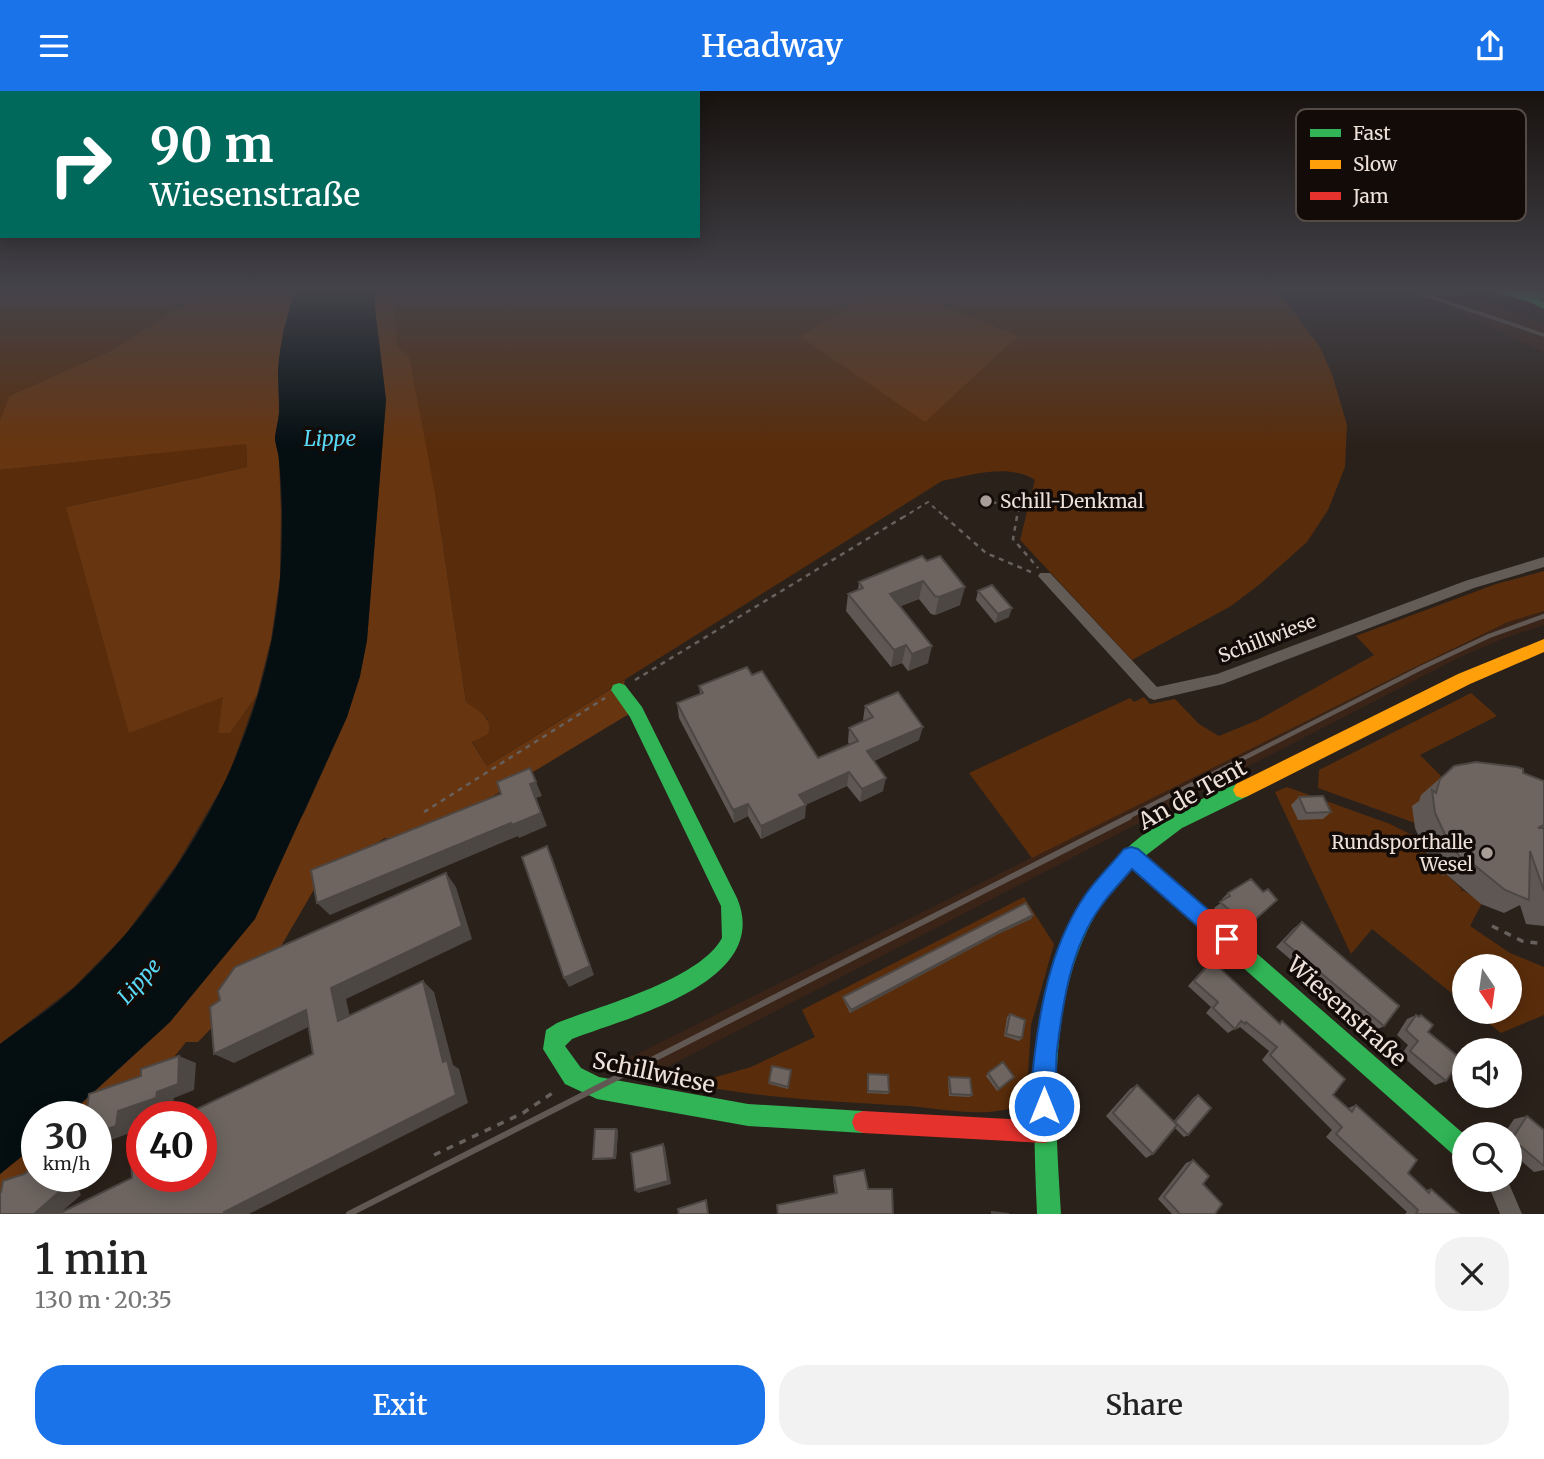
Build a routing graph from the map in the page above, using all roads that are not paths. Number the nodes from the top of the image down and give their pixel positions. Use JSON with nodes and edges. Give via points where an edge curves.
{"nodes":[{"id":1,"x":1544,"y":562,"type":"edge"},
{"id":2,"x":1045,"y":576,"type":"road end"},
{"id":3,"x":1544,"y":645,"type":"edge"},
{"id":4,"x":619,"y":690,"type":"road end"},
{"id":5,"x":1131,"y":856,"type":"junction"},
{"id":6,"x":1045,"y":1132,"type":"junction"},
{"id":7,"x":1452,"y":1139,"type":"edge"},
{"id":8,"x":1502,"y":1192,"type":"edge"},
{"id":9,"x":1049,"y":1214,"type":"edge"},
{"id":10,"x":1511,"y":1214,"type":"edge"}],
"edges":[{"from":1,"to":2,"type":"street","name":"Schillwiese","via":[[1470,584],[1218,680],[1154,694]]},
{"from":3,"to":5,"type":"street","name":"An de Tent","via":[[1464,679],[1167,828]]},
{"from":4,"to":6,"type":"street","name":"Schillwiese","via":[[650,739],[730,905],[734,926],[729,947],[715,965],[554,1038],[554,1049],[573,1076],[607,1090],[748,1115]]},
{"from":5,"to":6,"type":"street","name":"An de Tent","via":[[1092,901],[1062,960],[1043,1080]]},
{"from":5,"to":7,"type":"street","name":"Wiesenstraße"},
{"from":6,"to":9,"type":"street","name":"An de Tent"},
{"from":8,"to":10,"type":"street"}]}
